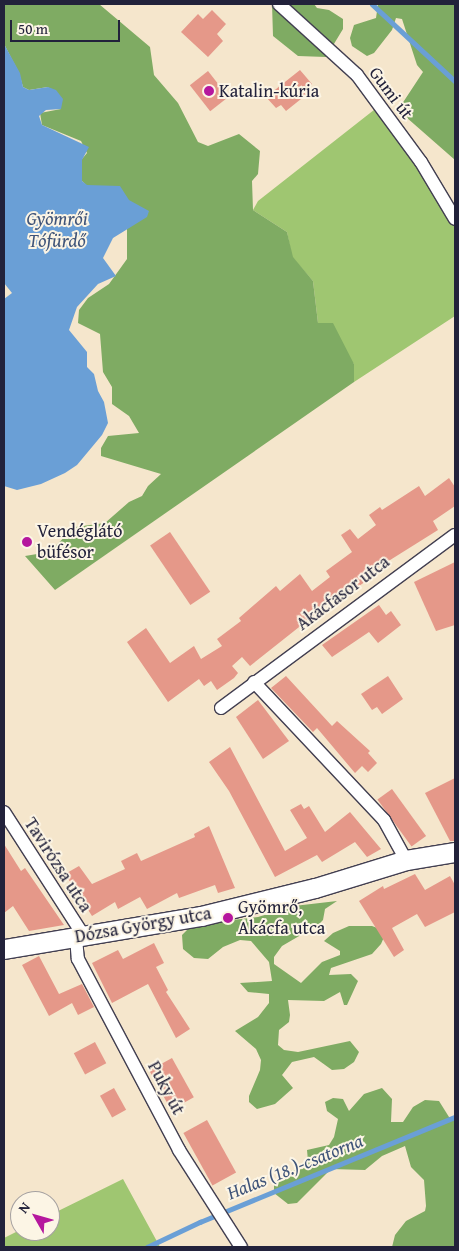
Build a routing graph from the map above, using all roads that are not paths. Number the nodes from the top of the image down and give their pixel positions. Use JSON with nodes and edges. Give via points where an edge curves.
{"nodes":[{"id":1,"x":279,"y":4,"type":"edge"},
{"id":2,"x":455,"y":219,"type":"edge"},
{"id":3,"x":455,"y":534,"type":"edge"},
{"id":4,"x":254,"y":682,"type":"junction"},
{"id":5,"x":221,"y":708,"type":"dead end"},
{"id":6,"x":4,"y":812,"type":"edge"},
{"id":7,"x":455,"y":852,"type":"edge"},
{"id":8,"x":406,"y":860,"type":"junction"},
{"id":9,"x":80,"y":937,"type":"junction"},
{"id":10,"x":4,"y":949,"type":"edge"},
{"id":11,"x":241,"y":1247,"type":"edge"}],
"edges":[{"from":1,"to":2,"type":"street","name":"Gumi út","via":[[357,75],[421,162]]},
{"from":3,"to":4,"type":"street","name":"Akácfasor utca"},
{"from":4,"to":5,"type":"street","name":"Akácfasor utca"},
{"from":4,"to":8,"type":"street","via":[[384,820]]},
{"from":6,"to":9,"type":"street","name":"Tavirózsa utca"},
{"from":7,"to":8,"type":"main road","name":"Dózsa György utca"},
{"from":8,"to":9,"type":"main road","name":"Dózsa György utca","via":[[315,888],[200,916]]},
{"from":9,"to":10,"type":"main road","name":"Dózsa György utca"},
{"from":9,"to":11,"type":"street","name":"Puky út","via":[[78,959],[179,1150]]}]}
